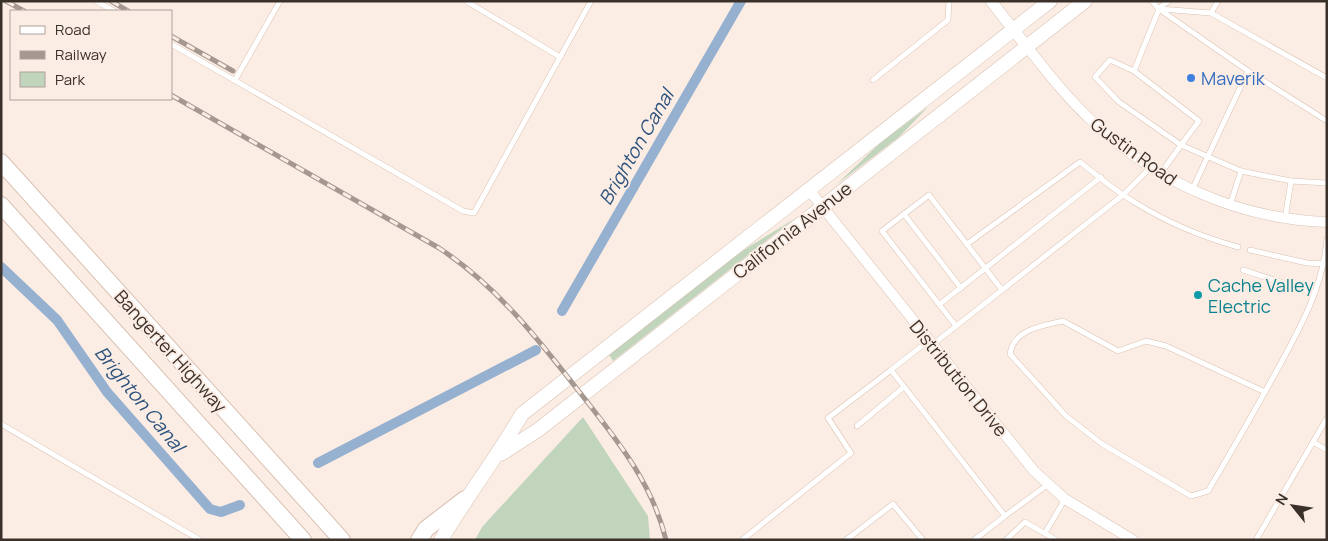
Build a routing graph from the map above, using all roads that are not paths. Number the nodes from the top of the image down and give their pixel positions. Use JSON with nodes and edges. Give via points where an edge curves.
{"nodes":[{"id":1,"x":96,"y":1,"type":"edge"},
{"id":2,"x":280,"y":1,"type":"edge"},
{"id":3,"x":466,"y":1,"type":"edge"},
{"id":4,"x":591,"y":1,"type":"edge"},
{"id":5,"x":949,"y":1,"type":"edge"},
{"id":6,"x":991,"y":1,"type":"edge"},
{"id":7,"x":1050,"y":1,"type":"edge"},
{"id":8,"x":1085,"y":1,"type":"edge"},
{"id":9,"x":1152,"y":1,"type":"edge"},
{"id":10,"x":1169,"y":1,"type":"edge"},
{"id":11,"x":1218,"y":1,"type":"edge"},
{"id":12,"x":1159,"y":9,"type":"junction"},
{"id":13,"x":112,"y":10,"type":"edge"},
{"id":14,"x":1211,"y":13,"type":"junction"},
{"id":15,"x":1014,"y":29,"type":"junction"},
{"id":16,"x":172,"y":45,"type":"edge"},
{"id":17,"x":1027,"y":47,"type":"junction"},
{"id":18,"x":560,"y":57,"type":"junction"},
{"id":19,"x":1134,"y":71,"type":"junction"},
{"id":20,"x":1248,"y":71,"type":"junction"},
{"id":21,"x":1327,"y":78,"type":"edge"},
{"id":22,"x":235,"y":80,"type":"junction"},
{"id":23,"x":873,"y":80,"type":"dead end"},
{"id":24,"x":1327,"y":121,"type":"edge"},
{"id":25,"x":1181,"y":145,"type":"junction"},
{"id":26,"x":1208,"y":157,"type":"junction"},
{"id":27,"x":1,"y":162,"type":"edge"},
{"id":28,"x":1151,"y":167,"type":"junction"},
{"id":29,"x":1241,"y":171,"type":"junction"},
{"id":30,"x":1161,"y":174,"type":"junction"},
{"id":31,"x":1101,"y":177,"type":"junction"},
{"id":32,"x":1291,"y":181,"type":"junction"},
{"id":33,"x":1327,"y":183,"type":"edge"},
{"id":34,"x":809,"y":190,"type":"junction"},
{"id":35,"x":1192,"y":191,"type":"junction"},
{"id":36,"x":1123,"y":195,"type":"junction"},
{"id":37,"x":1,"y":205,"type":"edge"},
{"id":38,"x":1230,"y":205,"type":"junction"},
{"id":39,"x":822,"y":206,"type":"junction"},
{"id":40,"x":904,"y":214,"type":"junction"},
{"id":41,"x":1285,"y":219,"type":"junction"},
{"id":42,"x":1327,"y":222,"type":"edge"},
{"id":43,"x":1327,"y":239,"type":"edge"},
{"id":44,"x":967,"y":244,"type":"junction"},
{"id":45,"x":1238,"y":247,"type":"dead end"},
{"id":46,"x":1250,"y":250,"type":"dead end"},
{"id":47,"x":1325,"y":264,"type":"junction"},
{"id":48,"x":985,"y":269,"type":"junction"},
{"id":49,"x":1243,"y":270,"type":"dead end"},
{"id":50,"x":961,"y":288,"type":"junction"},
{"id":51,"x":1002,"y":290,"type":"junction"},
{"id":52,"x":1315,"y":293,"type":"junction"},
{"id":53,"x":940,"y":304,"type":"junction"},
{"id":54,"x":956,"y":326,"type":"junction"},
{"id":55,"x":930,"y":343,"type":"junction"},
{"id":56,"x":891,"y":370,"type":"junction"},
{"id":57,"x":904,"y":387,"type":"junction"},
{"id":58,"x":1265,"y":392,"type":"junction"},
{"id":59,"x":1327,"y":418,"type":"edge"},
{"id":60,"x":1,"y":424,"type":"edge"},
{"id":61,"x":857,"y":426,"type":"dead end"},
{"id":62,"x":1313,"y":442,"type":"junction"},
{"id":63,"x":1327,"y":450,"type":"edge"},
{"id":64,"x":498,"y":456,"type":"junction"},
{"id":65,"x":1047,"y":484,"type":"junction"},
{"id":66,"x":465,"y":499,"type":"junction"},
{"id":67,"x":1065,"y":499,"type":"junction"},
{"id":68,"x":1005,"y":516,"type":"junction"},
{"id":69,"x":1045,"y":533,"type":"junction"},
{"id":70,"x":338,"y":535,"type":"edge"},
{"id":71,"x":200,"y":540,"type":"edge"},
{"id":72,"x":303,"y":540,"type":"edge"},
{"id":73,"x":349,"y":540,"type":"edge"},
{"id":74,"x":419,"y":540,"type":"edge"},
{"id":75,"x":441,"y":540,"type":"edge"},
{"id":76,"x":742,"y":540,"type":"edge"},
{"id":77,"x":846,"y":540,"type":"edge"},
{"id":78,"x":923,"y":540,"type":"edge"},
{"id":79,"x":974,"y":540,"type":"edge"},
{"id":80,"x":1006,"y":540,"type":"edge"},
{"id":81,"x":1056,"y":540,"type":"edge"},
{"id":82,"x":1133,"y":540,"type":"edge"},
{"id":83,"x":1256,"y":540,"type":"edge"}],
"edges":[{"from":1,"to":13,"type":"lane"},
{"from":2,"to":22,"type":"lane"},
{"from":3,"to":18,"type":"lane"},
{"from":4,"to":18,"type":"lane"},
{"from":5,"to":23,"type":"lane","via":[[948,20]]},
{"from":6,"to":15,"type":"street"},
{"from":7,"to":15,"type":"main road","name":"California Avenue"},
{"from":8,"to":17,"type":"main road","name":"California Avenue"},
{"from":9,"to":12,"type":"lane"},
{"from":10,"to":12,"type":"lane"},
{"from":11,"to":14,"type":"lane"},
{"from":12,"to":14,"type":"lane"},
{"from":12,"to":19,"type":"lane"},
{"from":12,"to":20,"type":"lane"},
{"from":14,"to":21,"type":"lane"},
{"from":15,"to":17,"type":"street"},
{"from":15,"to":34,"type":"main road","name":"California Avenue"},
{"from":16,"to":22,"type":"lane"},
{"from":17,"to":28,"type":"street","name":"Gustin Road","via":[[1091,120]]},
{"from":17,"to":39,"type":"main road","name":"California Avenue"},
{"from":18,"to":22,"type":"lane","via":[[474,213],[463,211]]},
{"from":19,"to":25,"type":"lane","via":[[1199,121]]},
{"from":19,"to":25,"type":"lane","via":[[1110,60],[1095,77],[1119,102]]},
{"from":20,"to":24,"type":"lane"},
{"from":20,"to":26,"type":"lane"},
{"from":25,"to":26,"type":"lane"},
{"from":25,"to":30,"type":"lane"},
{"from":26,"to":29,"type":"lane"},
{"from":26,"to":35,"type":"lane"},
{"from":27,"to":70,"type":"highway","name":"Bangerter Highway"},
{"from":28,"to":30,"type":"street","name":"Gustin Road"},
{"from":28,"to":36,"type":"lane"},
{"from":29,"to":32,"type":"lane"},
{"from":29,"to":38,"type":"lane"},
{"from":30,"to":35,"type":"street","name":"Gustin Road"},
{"from":31,"to":36,"type":"lane"},
{"from":31,"to":44,"type":"lane","via":[[1080,162]]},
{"from":31,"to":48,"type":"lane"},
{"from":32,"to":33,"type":"lane"},
{"from":32,"to":41,"type":"lane"},
{"from":34,"to":39,"type":"street","name":"Distribution Drive"},
{"from":34,"to":64,"type":"main road","name":"California Avenue","via":[[522,414]]},
{"from":35,"to":38,"type":"street","name":"Gustin Road"},
{"from":36,"to":45,"type":"lane","via":[[1177,225]]},
{"from":36,"to":51,"type":"lane"},
{"from":37,"to":72,"type":"highway","name":"Bangerter Highway"},
{"from":38,"to":41,"type":"street","name":"Gustin Road"},
{"from":39,"to":55,"type":"street","name":"Distribution Drive"},
{"from":39,"to":64,"type":"main road","name":"California Avenue","via":[[538,430]]},
{"from":40,"to":44,"type":"lane","via":[[929,195]]},
{"from":40,"to":50,"type":"lane"},
{"from":40,"to":53,"type":"lane","via":[[882,231]]},
{"from":41,"to":42,"type":"street","name":"Gustin Road"},
{"from":43,"to":47,"type":"lane"},
{"from":44,"to":48,"type":"lane"},
{"from":46,"to":47,"type":"lane"},
{"from":47,"to":52,"type":"lane"},
{"from":48,"to":50,"type":"lane"},
{"from":48,"to":51,"type":"lane"},
{"from":49,"to":52,"type":"lane"},
{"from":50,"to":53,"type":"lane"},
{"from":51,"to":54,"type":"lane"},
{"from":52,"to":58,"type":"lane","via":[[1307,315]]},
{"from":53,"to":54,"type":"lane"},
{"from":54,"to":55,"type":"lane"},
{"from":55,"to":56,"type":"lane"},
{"from":55,"to":65,"type":"street","name":"Distribution Drive"},
{"from":56,"to":57,"type":"lane"},
{"from":56,"to":76,"type":"lane","via":[[828,418],[851,453]]},
{"from":57,"to":61,"type":"lane"},
{"from":57,"to":68,"type":"lane"},
{"from":58,"to":58,"type":"lane","via":[[1208,491],[1191,496],[1102,444],[1066,416],[1010,354],[1011,345],[1024,332],[1064,321],[1118,351],[1146,341],[1166,346]]},
{"from":59,"to":62,"type":"lane"},
{"from":60,"to":71,"type":"lane"},
{"from":62,"to":63,"type":"lane"},
{"from":62,"to":83,"type":"lane"},
{"from":64,"to":66,"type":"main road","name":"California Avenue"},
{"from":65,"to":67,"type":"street","name":"Distribution Drive"},
{"from":65,"to":68,"type":"lane"},
{"from":66,"to":74,"type":"highway","via":[[426,529]]},
{"from":66,"to":75,"type":"main road","name":"California Avenue"},
{"from":67,"to":69,"type":"lane"},
{"from":67,"to":82,"type":"street","name":"Distribution Drive"},
{"from":68,"to":79,"type":"lane"},
{"from":69,"to":80,"type":"lane","via":[[1026,522]]},
{"from":69,"to":81,"type":"lane"},
{"from":70,"to":73,"type":"highway","name":"Bangerter Highway"},
{"from":77,"to":78,"type":"lane","via":[[893,504]]}]}
